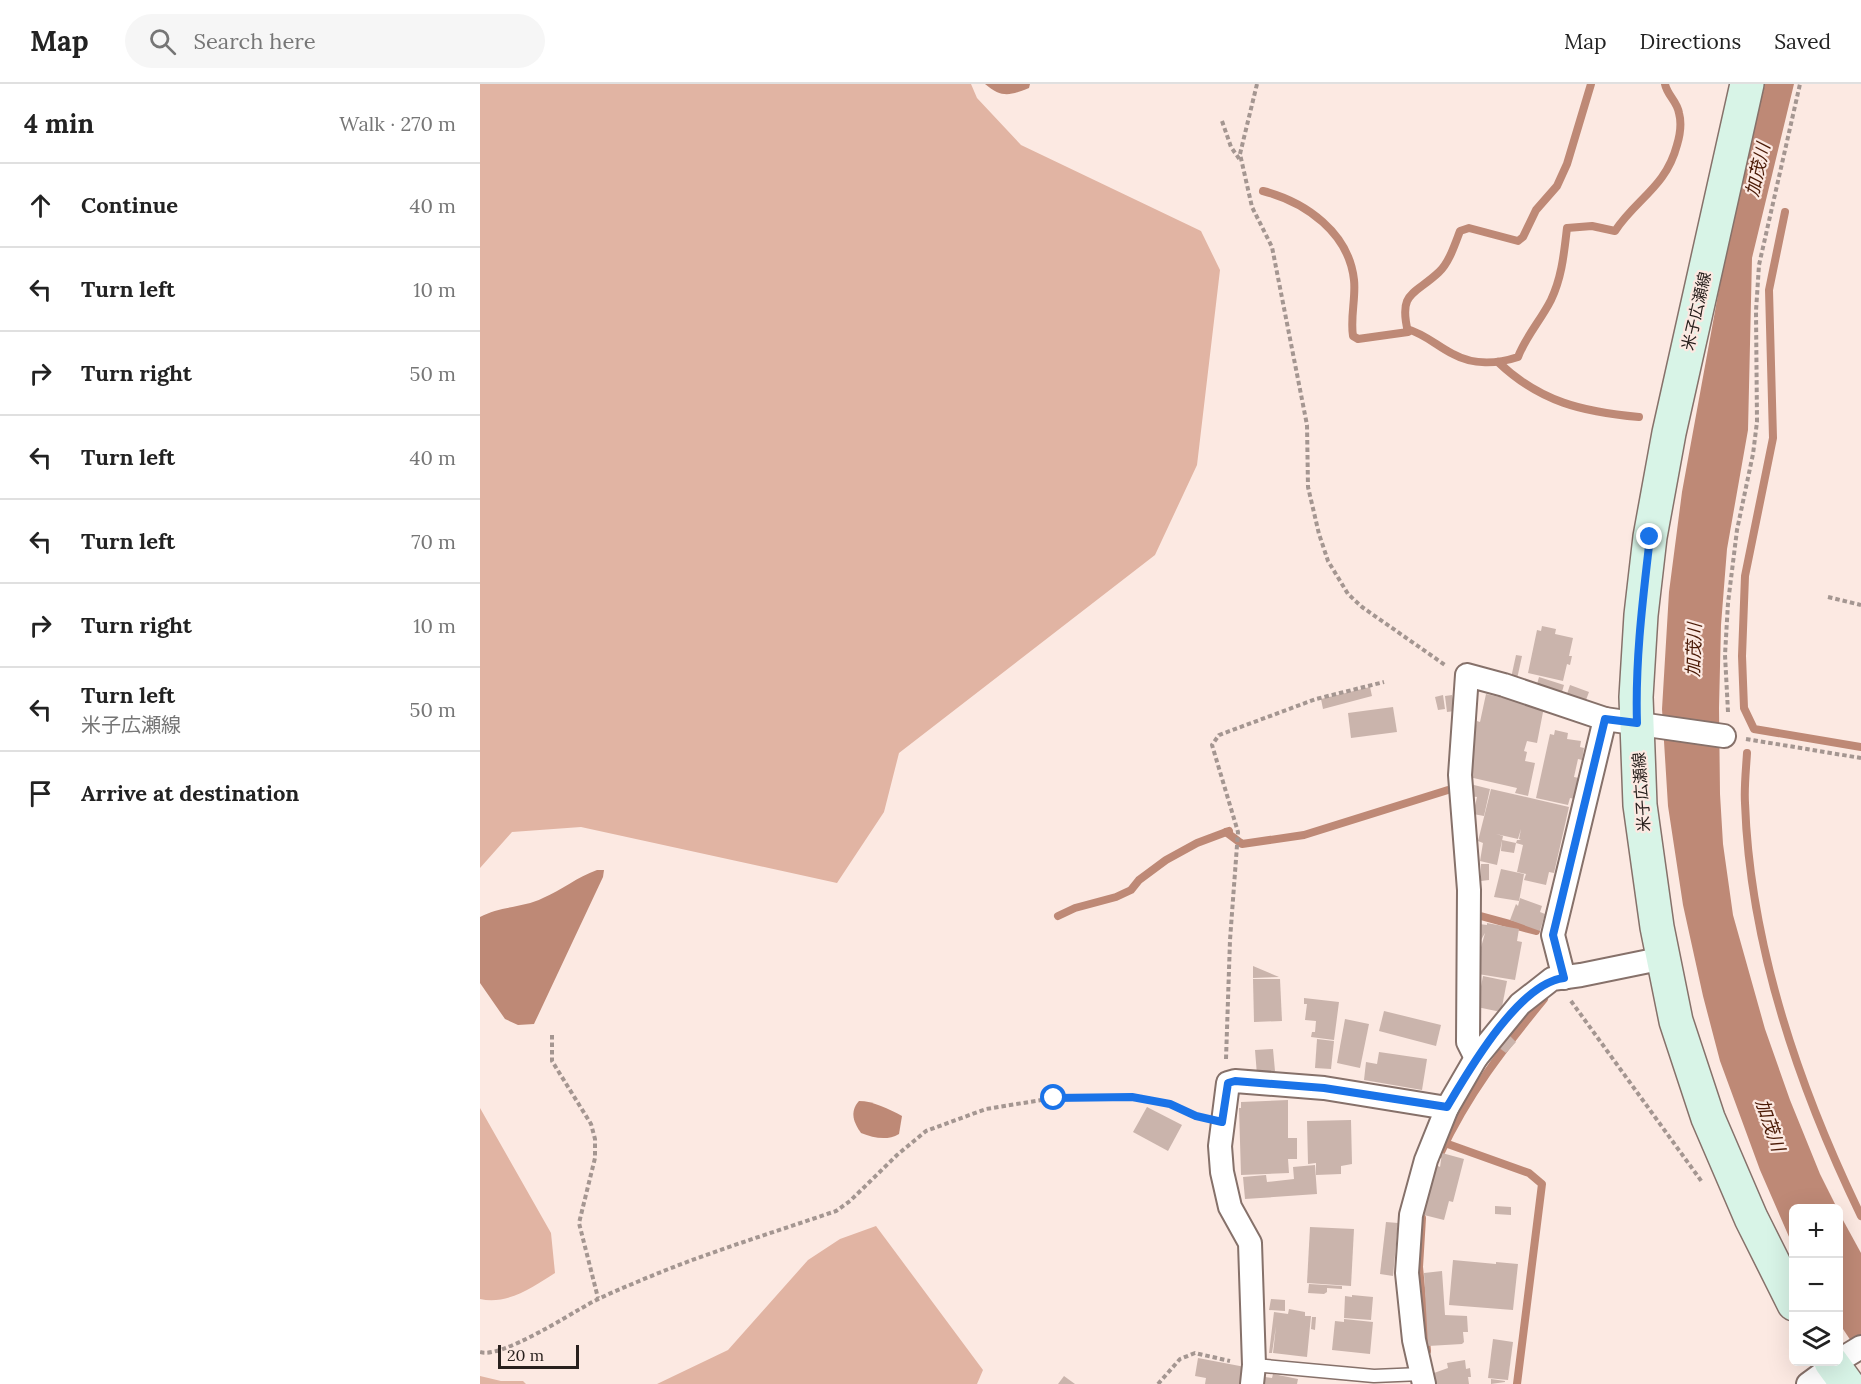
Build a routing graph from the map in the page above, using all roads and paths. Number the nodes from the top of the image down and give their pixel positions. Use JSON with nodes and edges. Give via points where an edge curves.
{"nodes":[{"id":1,"x":1257,"y":84,"type":"edge"},
{"id":2,"x":1747,"y":84,"type":"edge"},
{"id":3,"x":1800,"y":84,"type":"edge"},
{"id":4,"x":1222,"y":121,"type":"dead end"},
{"id":5,"x":1242,"y":164,"type":"junction"},
{"id":6,"x":1828,"y":597,"type":"dead end"},
{"id":7,"x":1861,"y":605,"type":"edge"},
{"id":8,"x":1467,"y":675,"type":"junction"},
{"id":9,"x":1384,"y":682,"type":"dead end"},
{"id":10,"x":1605,"y":719,"type":"junction"},
{"id":11,"x":1646,"y":724,"type":"junction"},
{"id":12,"x":1727,"y":736,"type":"junction"},
{"id":13,"x":1861,"y":758,"type":"edge"},
{"id":14,"x":1664,"y":958,"type":"junction"},
{"id":15,"x":1558,"y":978,"type":"junction"},
{"id":16,"x":552,"y":1035,"type":"dead end"},
{"id":17,"x":1476,"y":1058,"type":"junction"},
{"id":18,"x":1228,"y":1083,"type":"junction"},
{"id":19,"x":1447,"y":1107,"type":"junction"},
{"id":20,"x":1222,"y":1122,"type":"junction"},
{"id":21,"x":1740,"y":1193,"type":"junction"},
{"id":22,"x":1789,"y":1294,"type":"edge"},
{"id":23,"x":598,"y":1299,"type":"junction"},
{"id":24,"x":1861,"y":1347,"type":"edge"},
{"id":25,"x":480,"y":1353,"type":"edge"},
{"id":26,"x":1833,"y":1369,"type":"edge"},
{"id":27,"x":1253,"y":1375,"type":"edge"},
{"id":28,"x":1423,"y":1379,"type":"edge"},
{"id":29,"x":1158,"y":1384,"type":"edge"}],
"edges":[{"from":1,"to":5,"type":"path","via":[[1240,154]]},
{"from":2,"to":11,"type":"main road","name":"米子広瀬線","via":[[1650,537],[1636,697]]},
{"from":3,"to":12,"type":"path","via":[[1759,265],[1757,422],[1728,603]]},
{"from":4,"to":5,"type":"path"},
{"from":5,"to":8,"type":"path","via":[[1252,207],[1272,247],[1307,425],[1308,486],[1328,561],[1348,594],[1362,608],[1448,667]]},
{"from":6,"to":7,"type":"path"},
{"from":8,"to":10,"type":"street"},
{"from":8,"to":17,"type":"street","via":[[1460,775],[1469,890],[1468,1042]]},
{"from":9,"to":18,"type":"path","via":[[1316,699],[1219,735],[1212,745],[1238,832],[1230,940]]},
{"from":10,"to":11,"type":"street"},
{"from":10,"to":15,"type":"street","via":[[1553,935]]},
{"from":11,"to":12,"type":"street"},
{"from":11,"to":14,"type":"main road","name":"米子広瀬線","via":[[1640,805]]},
{"from":12,"to":13,"type":"path"},
{"from":14,"to":15,"type":"street"},
{"from":14,"to":21,"type":"main road","name":"米子広瀬線","via":[[1676,1020],[1708,1118]]},
{"from":15,"to":17,"type":"street","via":[[1520,1004]]},
{"from":15,"to":21,"type":"path","via":[[1700,1181]]},
{"from":16,"to":23,"type":"path","via":[[552,1061],[591,1124],[595,1140],[595,1158],[579,1223]]},
{"from":17,"to":19,"type":"street"},
{"from":18,"to":19,"type":"street","via":[[1324,1088]]},
{"from":18,"to":20,"type":"street"},
{"from":19,"to":28,"type":"street","via":[[1426,1160],[1411,1215],[1407,1273],[1414,1340]]},
{"from":20,"to":23,"type":"path","via":[[1170,1104],[1132,1097],[1054,1098],[986,1109],[926,1131],[836,1211],[681,1263]]},
{"from":20,"to":27,"type":"street","via":[[1222,1172],[1230,1207],[1250,1243]]},
{"from":21,"to":22,"type":"main road","name":"米子広瀬線"},
{"from":23,"to":25,"type":"path","via":[[517,1344]]},
{"from":24,"to":26,"type":"street"},
{"from":27,"to":28,"type":"lane","via":[[1332,1371]]},
{"from":27,"to":29,"type":"path","via":[[1195,1353],[1180,1359]]}]}
